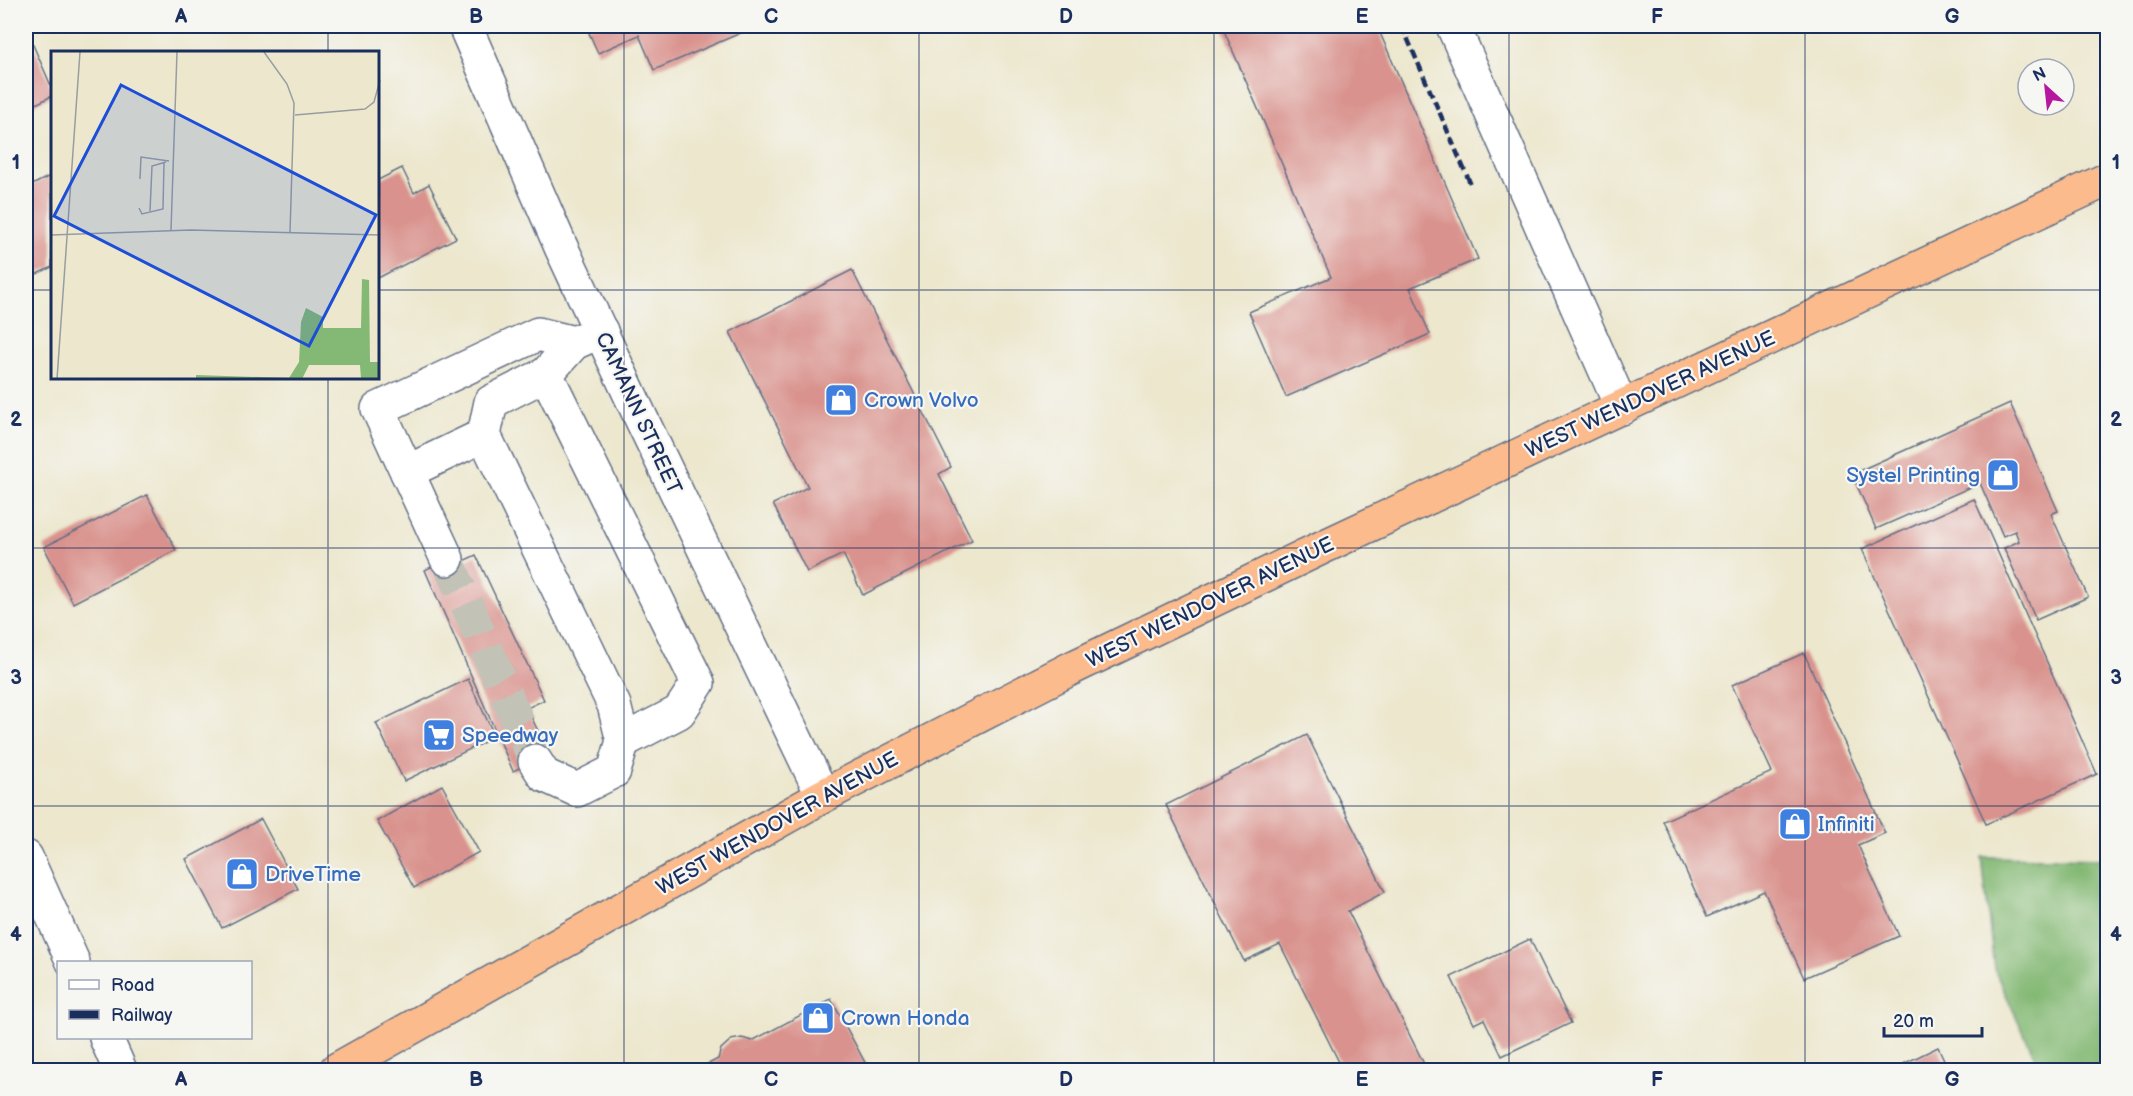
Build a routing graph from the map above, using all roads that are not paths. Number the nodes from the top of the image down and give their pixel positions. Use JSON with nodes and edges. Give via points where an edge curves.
{"nodes":[{"id":1,"x":465,"y":26,"type":"edge"},
{"id":2,"x":1453,"y":26,"type":"edge"},
{"id":3,"x":2108,"y":179,"type":"edge"},
{"id":4,"x":587,"y":337,"type":"junction"},
{"id":5,"x":546,"y":374,"type":"junction"},
{"id":6,"x":1622,"y":408,"type":"junction"},
{"id":7,"x":484,"y":435,"type":"junction"},
{"id":8,"x":407,"y":472,"type":"junction"},
{"id":9,"x":447,"y":559,"type":"tunnel mouth"},
{"id":10,"x":623,"y":741,"type":"junction"},
{"id":11,"x":535,"y":761,"type":"tunnel mouth"},
{"id":12,"x":823,"y":796,"type":"junction"},
{"id":13,"x":26,"y":857,"type":"edge"},
{"id":14,"x":72,"y":961,"type":"edge"},
{"id":15,"x":106,"y":1039,"type":"edge"},
{"id":16,"x":120,"y":1071,"type":"edge"},
{"id":17,"x":336,"y":1071,"type":"edge"}],
"edges":[{"from":1,"to":4,"type":"street","name":"CAMANN STREET","via":[[550,222]]},
{"from":2,"to":6,"type":"street"},
{"from":3,"to":6,"type":"highway","name":"WEST WENDOVER AVENUE"},
{"from":4,"to":5,"type":"street"},
{"from":4,"to":8,"type":"street","via":[[538,334],[378,409]]},
{"from":4,"to":12,"type":"street","name":"CAMANN STREET"},
{"from":5,"to":7,"type":"street","via":[[491,402]]},
{"from":5,"to":10,"type":"street","via":[[698,683],[679,712]]},
{"from":6,"to":12,"type":"highway","name":"WEST WENDOVER AVENUE","via":[[1070,669]]},
{"from":7,"to":8,"type":"street"},
{"from":7,"to":10,"type":"street","via":[[614,705]]},
{"from":8,"to":9,"type":"street"},
{"from":10,"to":11,"type":"street","via":[[614,771],[577,790],[544,775]]},
{"from":12,"to":17,"type":"highway","name":"WEST WENDOVER AVENUE"},
{"from":13,"to":14,"type":"street"},
{"from":15,"to":16,"type":"street"}]}
